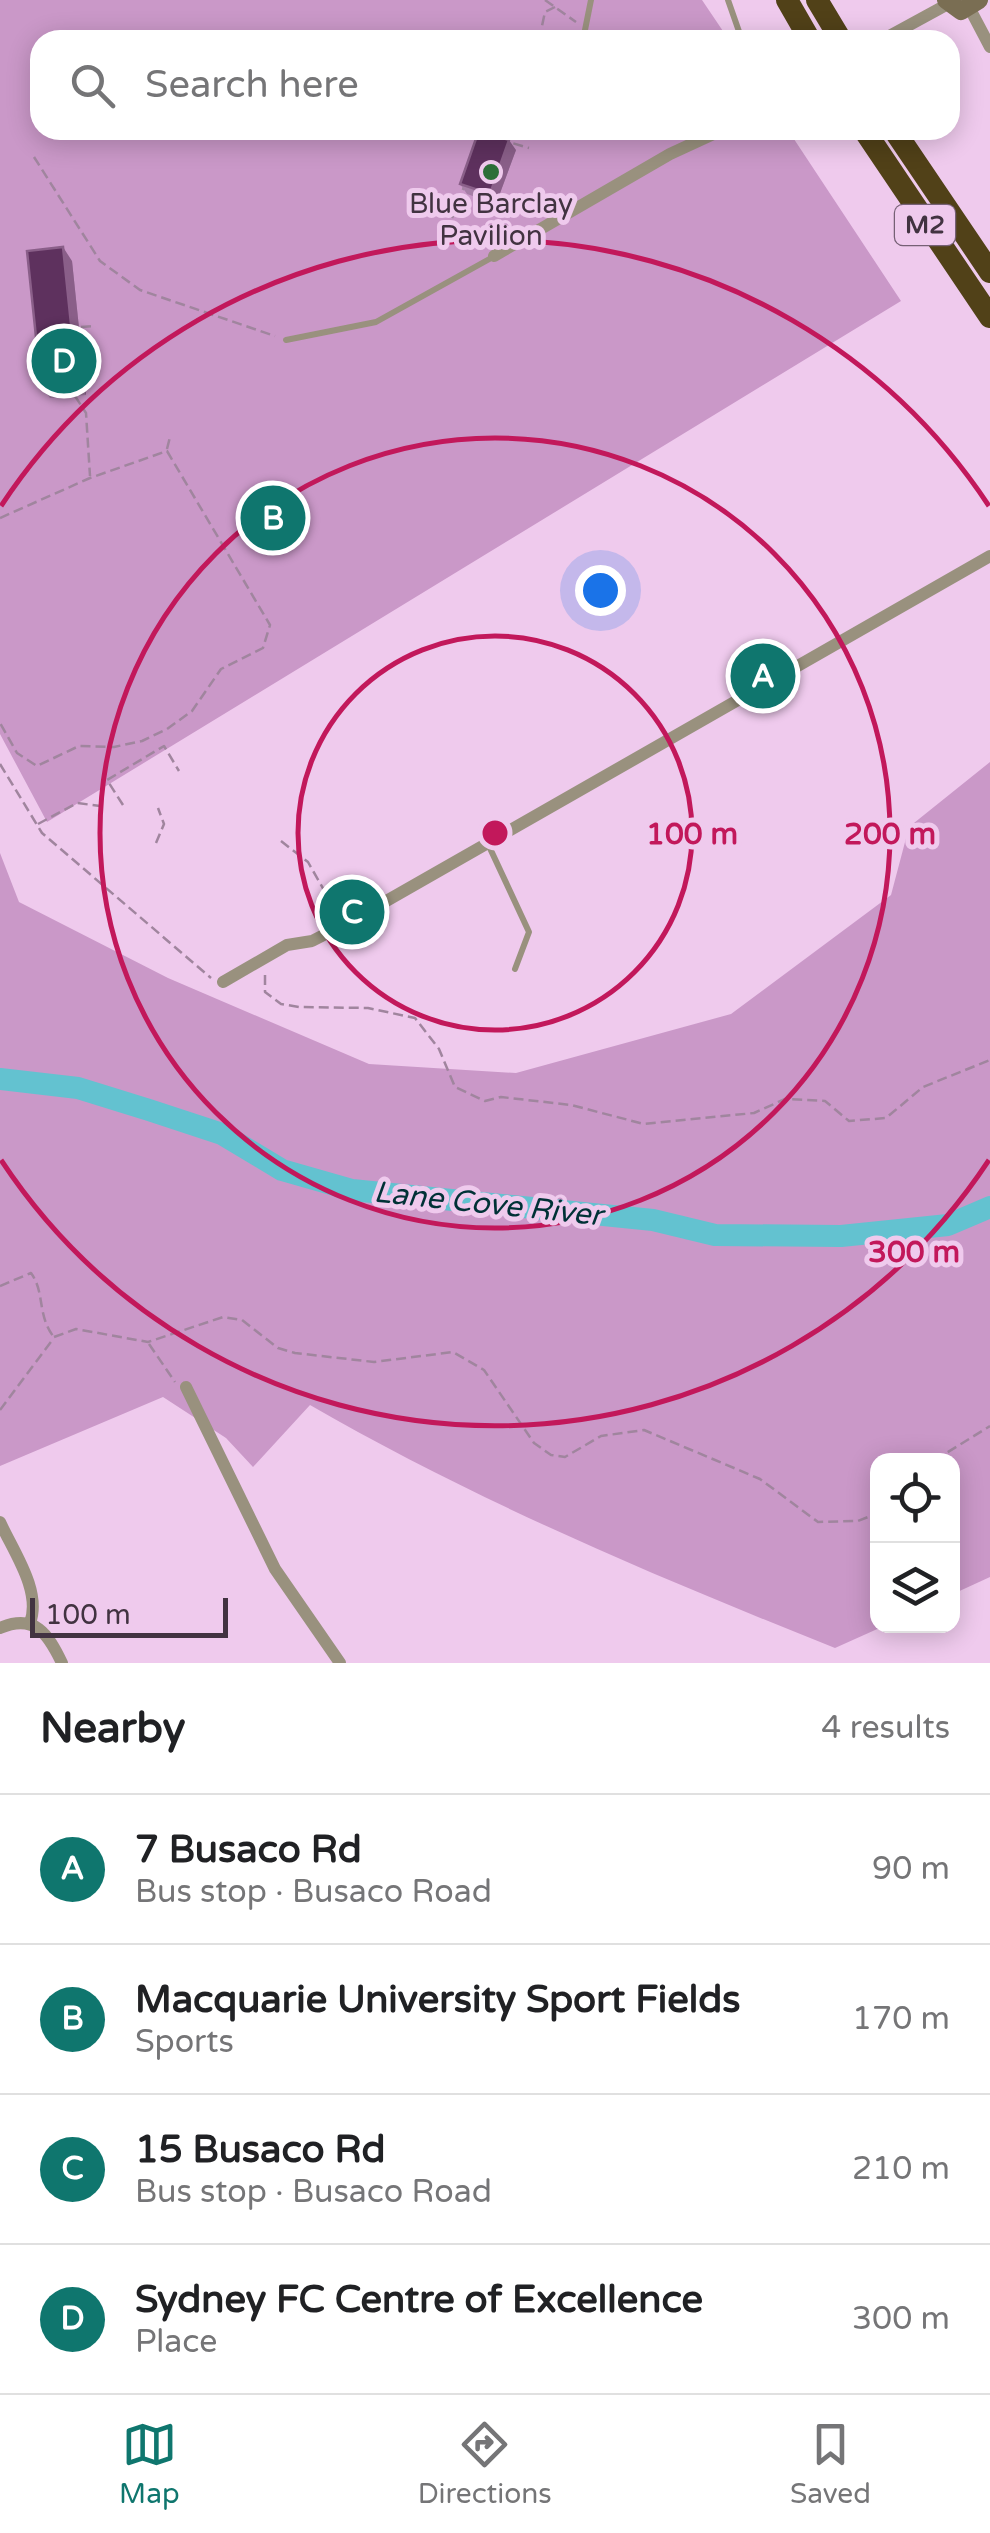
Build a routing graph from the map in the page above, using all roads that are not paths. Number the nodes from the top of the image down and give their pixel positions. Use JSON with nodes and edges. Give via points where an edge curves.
{"nodes":[{"id":1,"x":591,"y":0,"type":"edge"},
{"id":2,"x":728,"y":0,"type":"edge"},
{"id":3,"x":787,"y":0,"type":"edge"},
{"id":4,"x":817,"y":0,"type":"edge"},
{"id":5,"x":947,"y":2,"type":"edge"},
{"id":6,"x":975,"y":4,"type":"edge"},
{"id":7,"x":584,"y":30,"type":"road end"},
{"id":8,"x":738,"y":30,"type":"edge"},
{"id":9,"x":804,"y":30,"type":"edge"},
{"id":10,"x":835,"y":30,"type":"edge"},
{"id":11,"x":899,"y":30,"type":"edge"},
{"id":12,"x":990,"y":47,"type":"edge"},
{"id":13,"x":700,"y":140,"type":"edge"},
{"id":14,"x":871,"y":140,"type":"edge"},
{"id":15,"x":901,"y":140,"type":"edge"},
{"id":16,"x":494,"y":256,"type":"joint"},
{"id":17,"x":990,"y":272,"type":"edge"},
{"id":18,"x":990,"y":317,"type":"edge"},
{"id":19,"x":286,"y":340,"type":"road end"},
{"id":20,"x":990,"y":556,"type":"edge"},
{"id":21,"x":488,"y":843,"type":"junction"},
{"id":22,"x":515,"y":969,"type":"dead end"},
{"id":23,"x":223,"y":982,"type":"road end"},
{"id":24,"x":186,"y":1387,"type":"road end"},
{"id":25,"x":0,"y":1522,"type":"edge"},
{"id":26,"x":30,"y":1623,"type":"junction"},
{"id":27,"x":0,"y":1628,"type":"edge"},
{"id":28,"x":62,"y":1663,"type":"edge"},
{"id":29,"x":340,"y":1663,"type":"edge"}],
"edges":[{"from":1,"to":7,"type":"lane"},
{"from":2,"to":8,"type":"lane"},
{"from":3,"to":9,"type":"highway"},
{"from":4,"to":10,"type":"highway"},
{"from":5,"to":6,"type":"street","via":[[960,11]]},
{"from":5,"to":11,"type":"street"},
{"from":6,"to":12,"type":"street"},
{"from":13,"to":16,"type":"street"},
{"from":14,"to":18,"type":"highway","number":"M2"},
{"from":15,"to":17,"type":"highway","number":"M2"},
{"from":16,"to":19,"type":"lane","via":[[376,322]]},
{"from":20,"to":21,"type":"street"},
{"from":21,"to":22,"type":"lane","via":[[529,932]]},
{"from":21,"to":23,"type":"street","via":[[354,920],[312,941],[287,944]]},
{"from":24,"to":29,"type":"street","via":[[275,1569]]},
{"from":25,"to":26,"type":"street","via":[[33,1595]]},
{"from":26,"to":27,"type":"street"},
{"from":26,"to":28,"type":"street","via":[[46,1633]]}]}
